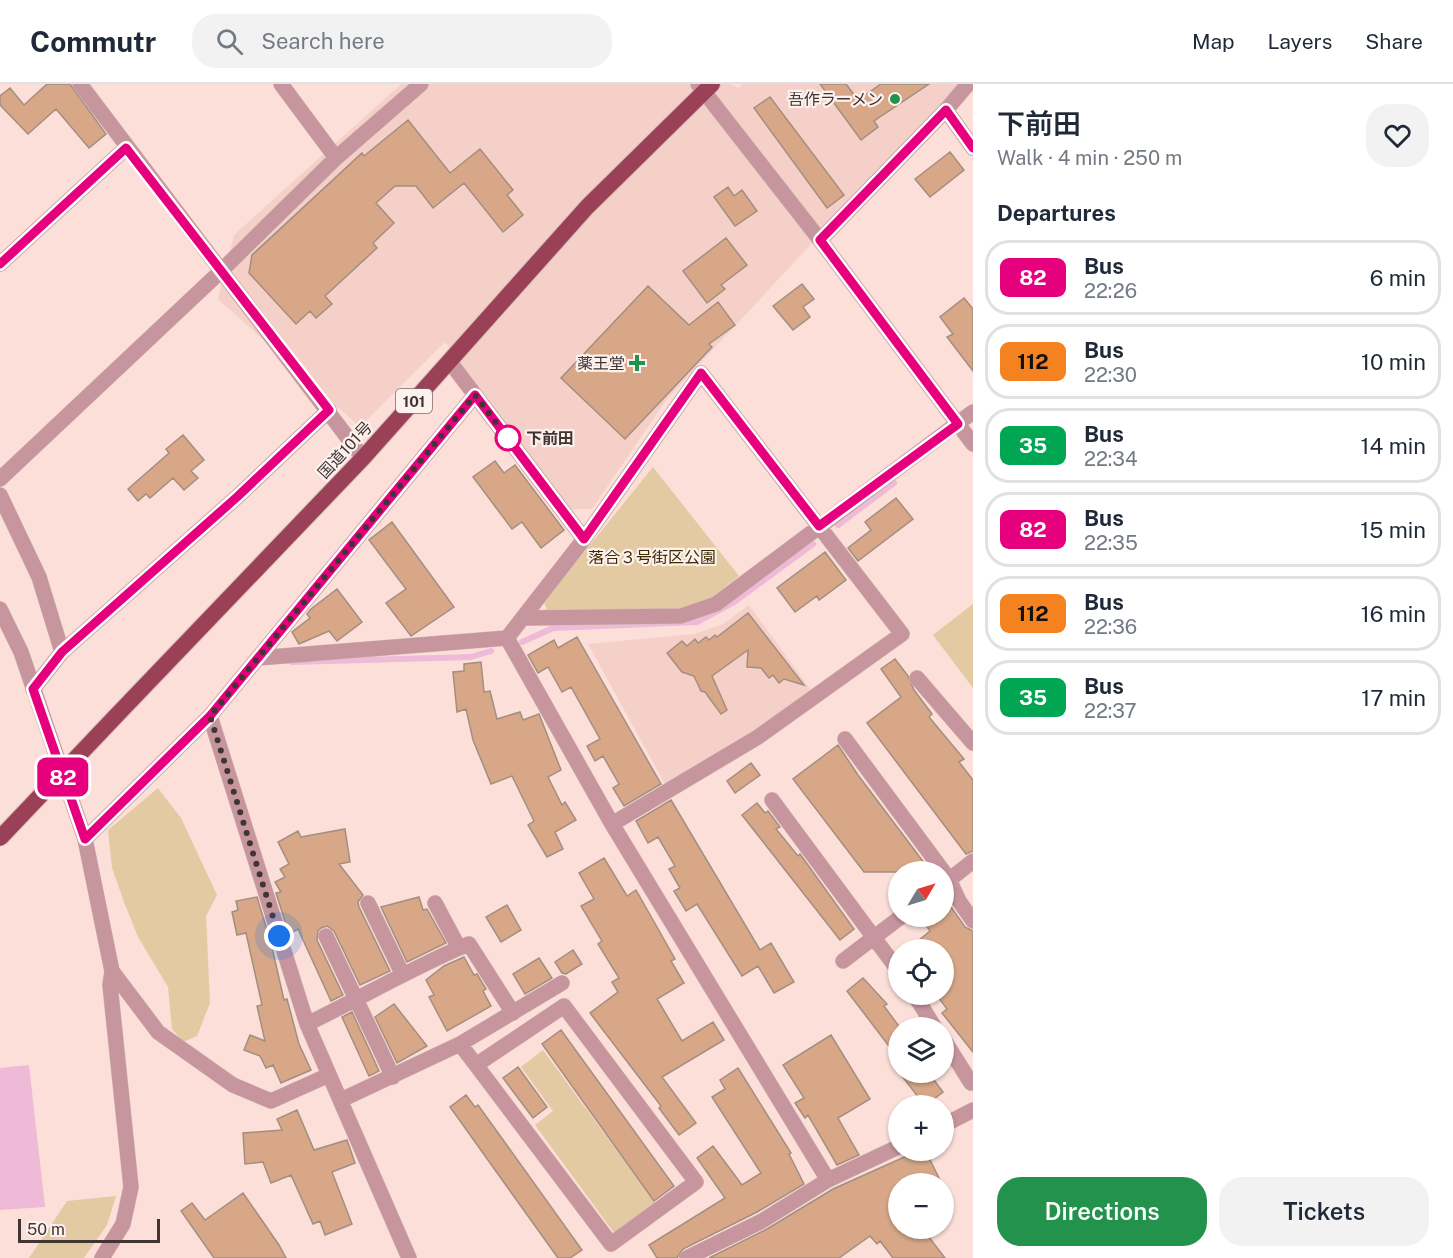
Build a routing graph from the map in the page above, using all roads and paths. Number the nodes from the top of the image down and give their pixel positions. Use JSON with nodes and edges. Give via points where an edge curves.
{"nodes":[{"id":1,"x":80,"y":84,"type":"edge"},
{"id":2,"x":281,"y":84,"type":"edge"},
{"id":3,"x":422,"y":84,"type":"edge"},
{"id":4,"x":968,"y":84,"type":"edge"},
{"id":5,"x":705,"y":87,"type":"edge"},
{"id":6,"x":946,"y":110,"type":"junction"},
{"id":7,"x":126,"y":148,"type":"junction"},
{"id":8,"x":973,"y":148,"type":"edge"},
{"id":9,"x":336,"y":158,"type":"junction"},
{"id":10,"x":820,"y":240,"type":"junction"},
{"id":11,"x":0,"y":264,"type":"edge"},
{"id":12,"x":221,"y":272,"type":"junction"},
{"id":13,"x":450,"y":362,"type":"junction"},
{"id":14,"x":475,"y":395,"type":"junction"},
{"id":15,"x":329,"y":410,"type":"junction"},
{"id":16,"x":973,"y":412,"type":"edge"},
{"id":17,"x":958,"y":424,"type":"junction"},
{"id":18,"x":973,"y":444,"type":"edge"},
{"id":19,"x":363,"y":458,"type":"junction"},
{"id":20,"x":0,"y":479,"type":"edge"},
{"id":21,"x":0,"y":495,"type":"edge"},
{"id":22,"x":819,"y":526,"type":"junction"},
{"id":23,"x":584,"y":539,"type":"junction"},
{"id":24,"x":0,"y":609,"type":"edge"},
{"id":25,"x":523,"y":618,"type":"junction"},
{"id":26,"x":507,"y":638,"type":"junction"},
{"id":27,"x":62,"y":652,"type":"junction"},
{"id":28,"x":258,"y":658,"type":"junction"},
{"id":29,"x":917,"y":678,"type":"dead end"},
{"id":30,"x":33,"y":689,"type":"junction"},
{"id":31,"x":210,"y":716,"type":"junction"},
{"id":32,"x":845,"y":739,"type":"dead end"},
{"id":33,"x":973,"y":743,"type":"edge"},
{"id":34,"x":772,"y":800,"type":"dead end"},
{"id":35,"x":612,"y":824,"type":"junction"},
{"id":36,"x":0,"y":838,"type":"edge"},
{"id":37,"x":85,"y":839,"type":"junction"},
{"id":38,"x":932,"y":861,"type":"edge"},
{"id":39,"x":973,"y":861,"type":"edge"},
{"id":40,"x":954,"y":875,"type":"edge"},
{"id":41,"x":954,"y":893,"type":"edge"},
{"id":42,"x":368,"y":903,"type":"dead end"},
{"id":43,"x":435,"y":903,"type":"dead end"},
{"id":44,"x":973,"y":921,"type":"edge"},
{"id":45,"x":888,"y":927,"type":"edge"},
{"id":46,"x":326,"y":936,"type":"dead end"},
{"id":47,"x":875,"y":937,"type":"junction"},
{"id":48,"x":459,"y":948,"type":"junction"},
{"id":49,"x":888,"y":956,"type":"edge"},
{"id":50,"x":843,"y":962,"type":"dead end"},
{"id":51,"x":112,"y":971,"type":"junction"},
{"id":52,"x":402,"y":973,"type":"junction"},
{"id":53,"x":562,"y":983,"type":"dead end"},
{"id":54,"x":356,"y":1000,"type":"junction"},
{"id":55,"x":513,"y":1013,"type":"junction"},
{"id":56,"x":307,"y":1024,"type":"junction"},
{"id":57,"x":460,"y":1044,"type":"junction"},
{"id":58,"x":954,"y":1056,"type":"edge"},
{"id":59,"x":476,"y":1065,"type":"junction"},
{"id":60,"x":329,"y":1076,"type":"junction"},
{"id":61,"x":393,"y":1077,"type":"junction"},
{"id":62,"x":973,"y":1082,"type":"edge"},
{"id":63,"x":341,"y":1100,"type":"junction"},
{"id":64,"x":973,"y":1110,"type":"edge"},
{"id":65,"x":954,"y":1120,"type":"edge"},
{"id":66,"x":888,"y":1152,"type":"edge"},
{"id":67,"x":828,"y":1180,"type":"junction"},
{"id":68,"x":102,"y":1258,"type":"edge"},
{"id":69,"x":408,"y":1258,"type":"edge"},
{"id":70,"x":687,"y":1258,"type":"edge"}],
"edges":[{"from":1,"to":7,"type":"street"},
{"from":2,"to":9,"type":"street"},
{"from":3,"to":9,"type":"street"},
{"from":4,"to":6,"type":"street"},
{"from":5,"to":10,"type":"street"},
{"from":5,"to":13,"type":"highway","name":"国道101号","number":"101","via":[[587,207]]},
{"from":6,"to":8,"type":"street"},
{"from":6,"to":10,"type":"street"},
{"from":7,"to":11,"type":"street"},
{"from":7,"to":12,"type":"street"},
{"from":9,"to":12,"type":"street"},
{"from":10,"to":17,"type":"street"},
{"from":12,"to":15,"type":"street"},
{"from":12,"to":20,"type":"street"},
{"from":13,"to":14,"type":"street"},
{"from":13,"to":19,"type":"highway","name":"国道101号","number":"101"},
{"from":14,"to":23,"type":"street"},
{"from":14,"to":28,"type":"street"},
{"from":15,"to":19,"type":"street"},
{"from":15,"to":27,"type":"street"},
{"from":16,"to":17,"type":"street"},
{"from":17,"to":18,"type":"street"},
{"from":17,"to":22,"type":"street"},
{"from":19,"to":36,"type":"highway","name":"国道101号","number":"101","bridge":true},
{"from":21,"to":27,"type":"street","via":[[39,577]]},
{"from":22,"to":23,"type":"street","via":[[701,373]]},
{"from":22,"to":25,"type":"street","via":[[716,604],[681,616]]},
{"from":22,"to":35,"type":"street","via":[[902,634],[758,737]]},
{"from":23,"to":25,"type":"street"},
{"from":24,"to":30,"type":"street","via":[[21,652]]},
{"from":25,"to":26,"type":"street"},
{"from":26,"to":28,"type":"street"},
{"from":26,"to":35,"type":"street"},
{"from":27,"to":30,"type":"street"},
{"from":28,"to":31,"type":"street"},
{"from":29,"to":33,"type":"street"},
{"from":30,"to":37,"type":"street"},
{"from":31,"to":37,"type":"street"},
{"from":31,"to":56,"type":"street"},
{"from":32,"to":38,"type":"street"},
{"from":34,"to":47,"type":"street"},
{"from":35,"to":67,"type":"street"},
{"from":37,"to":51,"type":"street"},
{"from":39,"to":40,"type":"street"},
{"from":41,"to":44,"type":"street"},
{"from":42,"to":52,"type":"street"},
{"from":43,"to":48,"type":"street"},
{"from":45,"to":47,"type":"street"},
{"from":46,"to":54,"type":"street"},
{"from":47,"to":49,"type":"street"},
{"from":47,"to":50,"type":"street"},
{"from":48,"to":52,"type":"street"},
{"from":48,"to":55,"type":"street","via":[[469,944]]},
{"from":51,"to":60,"type":"street","via":[[158,1032],[233,1085],[271,1101]]},
{"from":51,"to":68,"type":"street","via":[[110,985],[131,1187],[123,1224]]},
{"from":52,"to":54,"type":"street"},
{"from":53,"to":55,"type":"street"},
{"from":54,"to":56,"type":"street"},
{"from":54,"to":61,"type":"street"},
{"from":55,"to":57,"type":"street"},
{"from":56,"to":60,"type":"street"},
{"from":57,"to":59,"type":"street"},
{"from":57,"to":61,"type":"street"},
{"from":58,"to":62,"type":"street"},
{"from":59,"to":59,"type":"street","via":[[611,1244],[696,1182],[564,1006]]},
{"from":60,"to":63,"type":"street"},
{"from":61,"to":63,"type":"street"},
{"from":63,"to":69,"type":"street"},
{"from":64,"to":65,"type":"street"},
{"from":66,"to":67,"type":"street"},
{"from":67,"to":70,"type":"street","via":[[762,1221]]}]}
